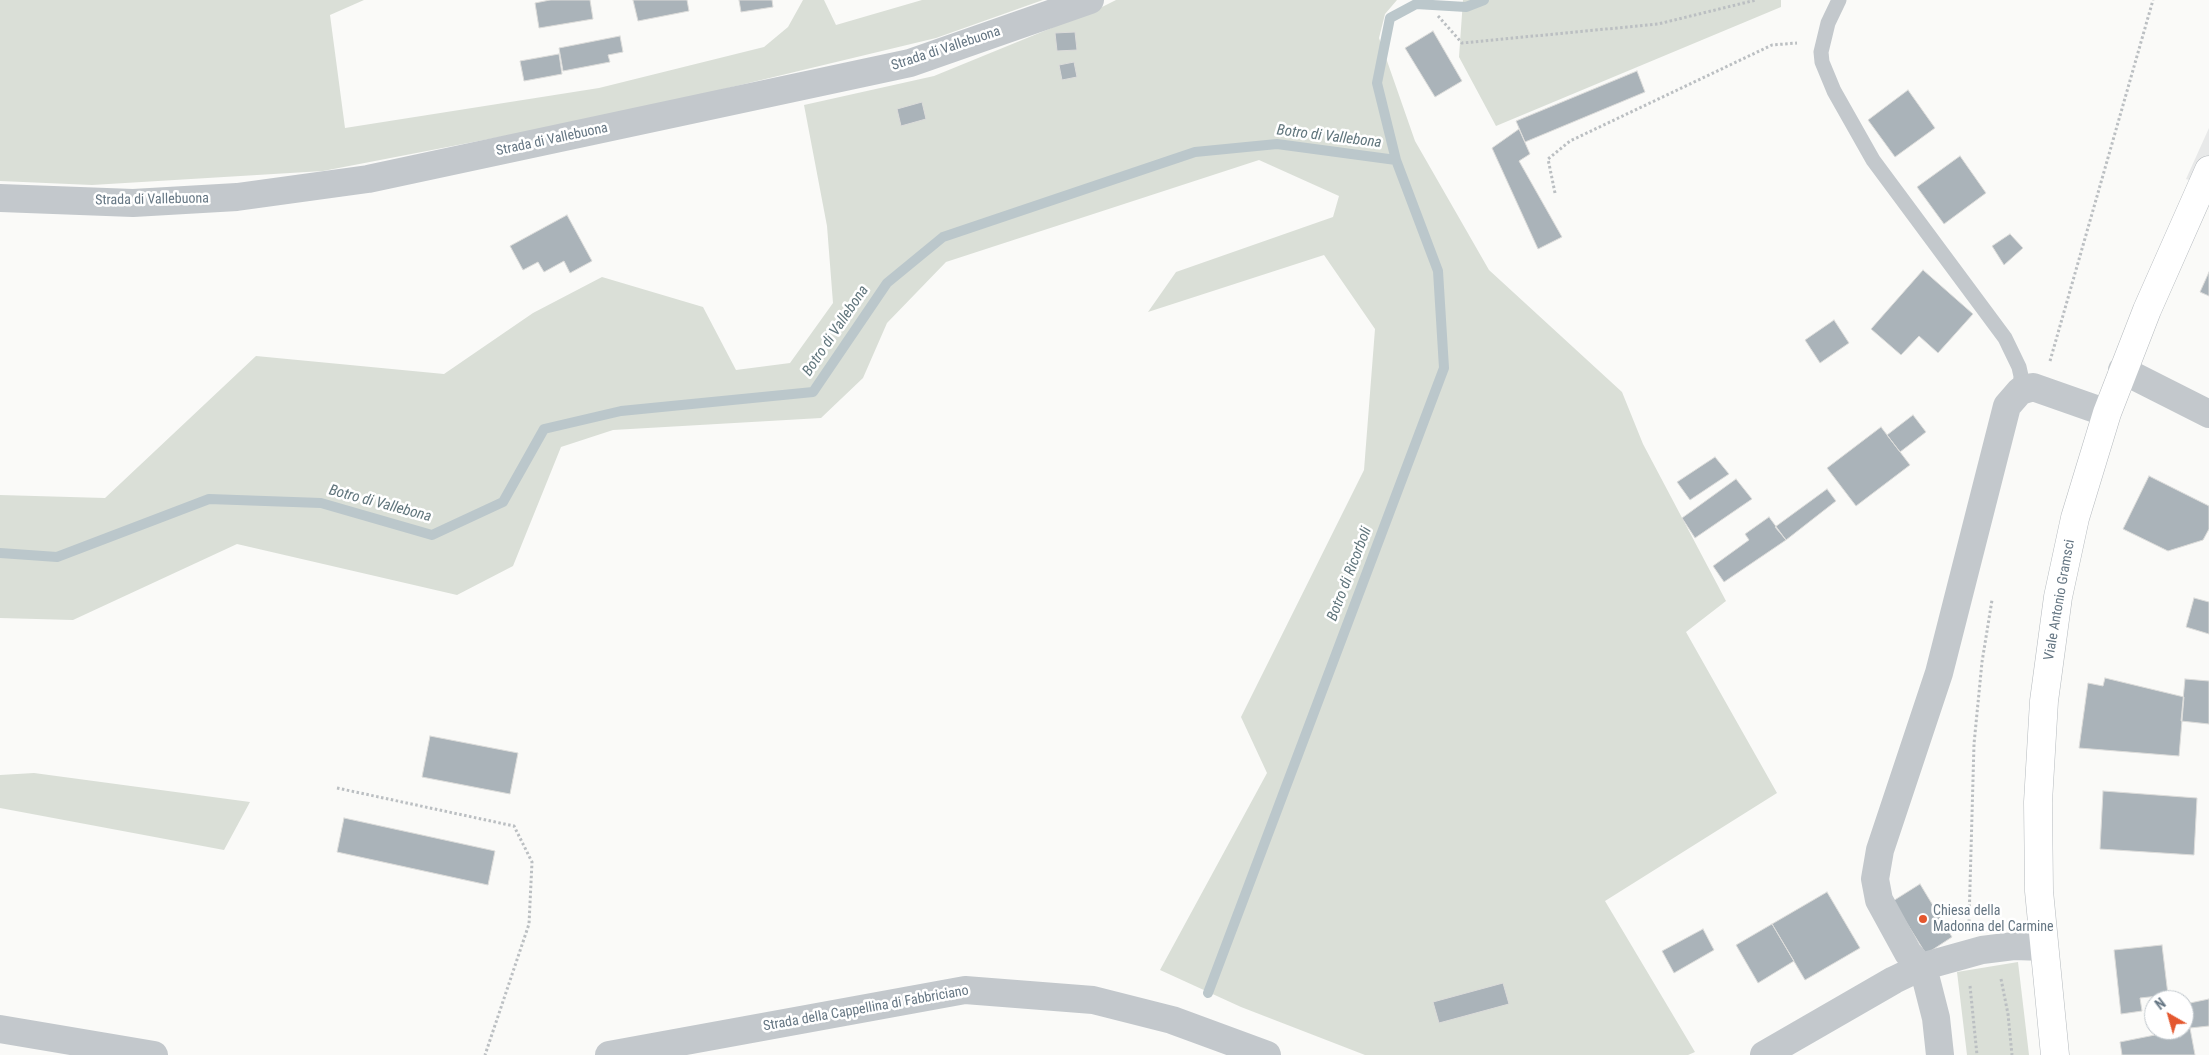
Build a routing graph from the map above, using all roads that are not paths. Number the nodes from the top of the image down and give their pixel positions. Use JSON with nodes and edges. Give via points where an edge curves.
{"nodes":[{"id":1,"x":1090,"y":0,"type":"edge"},
{"id":2,"x":1840,"y":0,"type":"edge"},
{"id":3,"x":2209,"y":170,"type":"edge"},
{"id":4,"x":0,"y":198,"type":"edge"},
{"id":5,"x":2122,"y":370,"type":"junction"},
{"id":6,"x":2032,"y":390,"type":"junction"},
{"id":7,"x":2107,"y":413,"type":"junction"},
{"id":8,"x":2209,"y":414,"type":"edge"},
{"id":9,"x":2044,"y":947,"type":"junction"},
{"id":10,"x":1921,"y":967,"type":"junction"},
{"id":11,"x":0,"y":1029,"type":"edge"},
{"id":12,"x":154,"y":1055,"type":"edge"},
{"id":13,"x":609,"y":1055,"type":"edge"},
{"id":14,"x":1267,"y":1055,"type":"edge"},
{"id":15,"x":1764,"y":1055,"type":"edge"},
{"id":16,"x":1940,"y":1055,"type":"edge"},
{"id":17,"x":2055,"y":1055,"type":"edge"}],
"edges":[{"from":1,"to":4,"type":"street","name":"Strada di Vallebuona","via":[[910,63],[368,179],[208,199],[134,202]]},
{"from":2,"to":6,"type":"lane","via":[[1828,23],[1822,62],[1845,112],[1874,160],[2005,338],[2021,376]]},
{"from":3,"to":5,"type":"main road","name":"Viale Antonio Gramsci"},
{"from":5,"to":7,"type":"main road","name":"Viale Antonio Gramsci"},
{"from":5,"to":8,"type":"street"},
{"from":6,"to":7,"type":"street"},
{"from":6,"to":10,"type":"street","via":[[2010,401],[2005,411],[1943,658],[1877,862],[1875,879],[1879,900],[1908,953]]},
{"from":7,"to":9,"type":"main road","name":"Viale Antonio Gramsci","via":[[2083,490],[2064,568],[2046,676],[2038,802],[2038,891]]},
{"from":9,"to":10,"type":"street","via":[[1981,950]]},
{"from":9,"to":17,"type":"main road","name":"Viale Antonio Gramsci"},
{"from":10,"to":15,"type":"street"},
{"from":10,"to":16,"type":"street","via":[[1932,1000]]},
{"from":11,"to":12,"type":"street"},
{"from":13,"to":14,"type":"street","name":"Strada della Cappellina di Fabbriciano","via":[[965,990],[1093,1000],[1172,1020]]}]}
